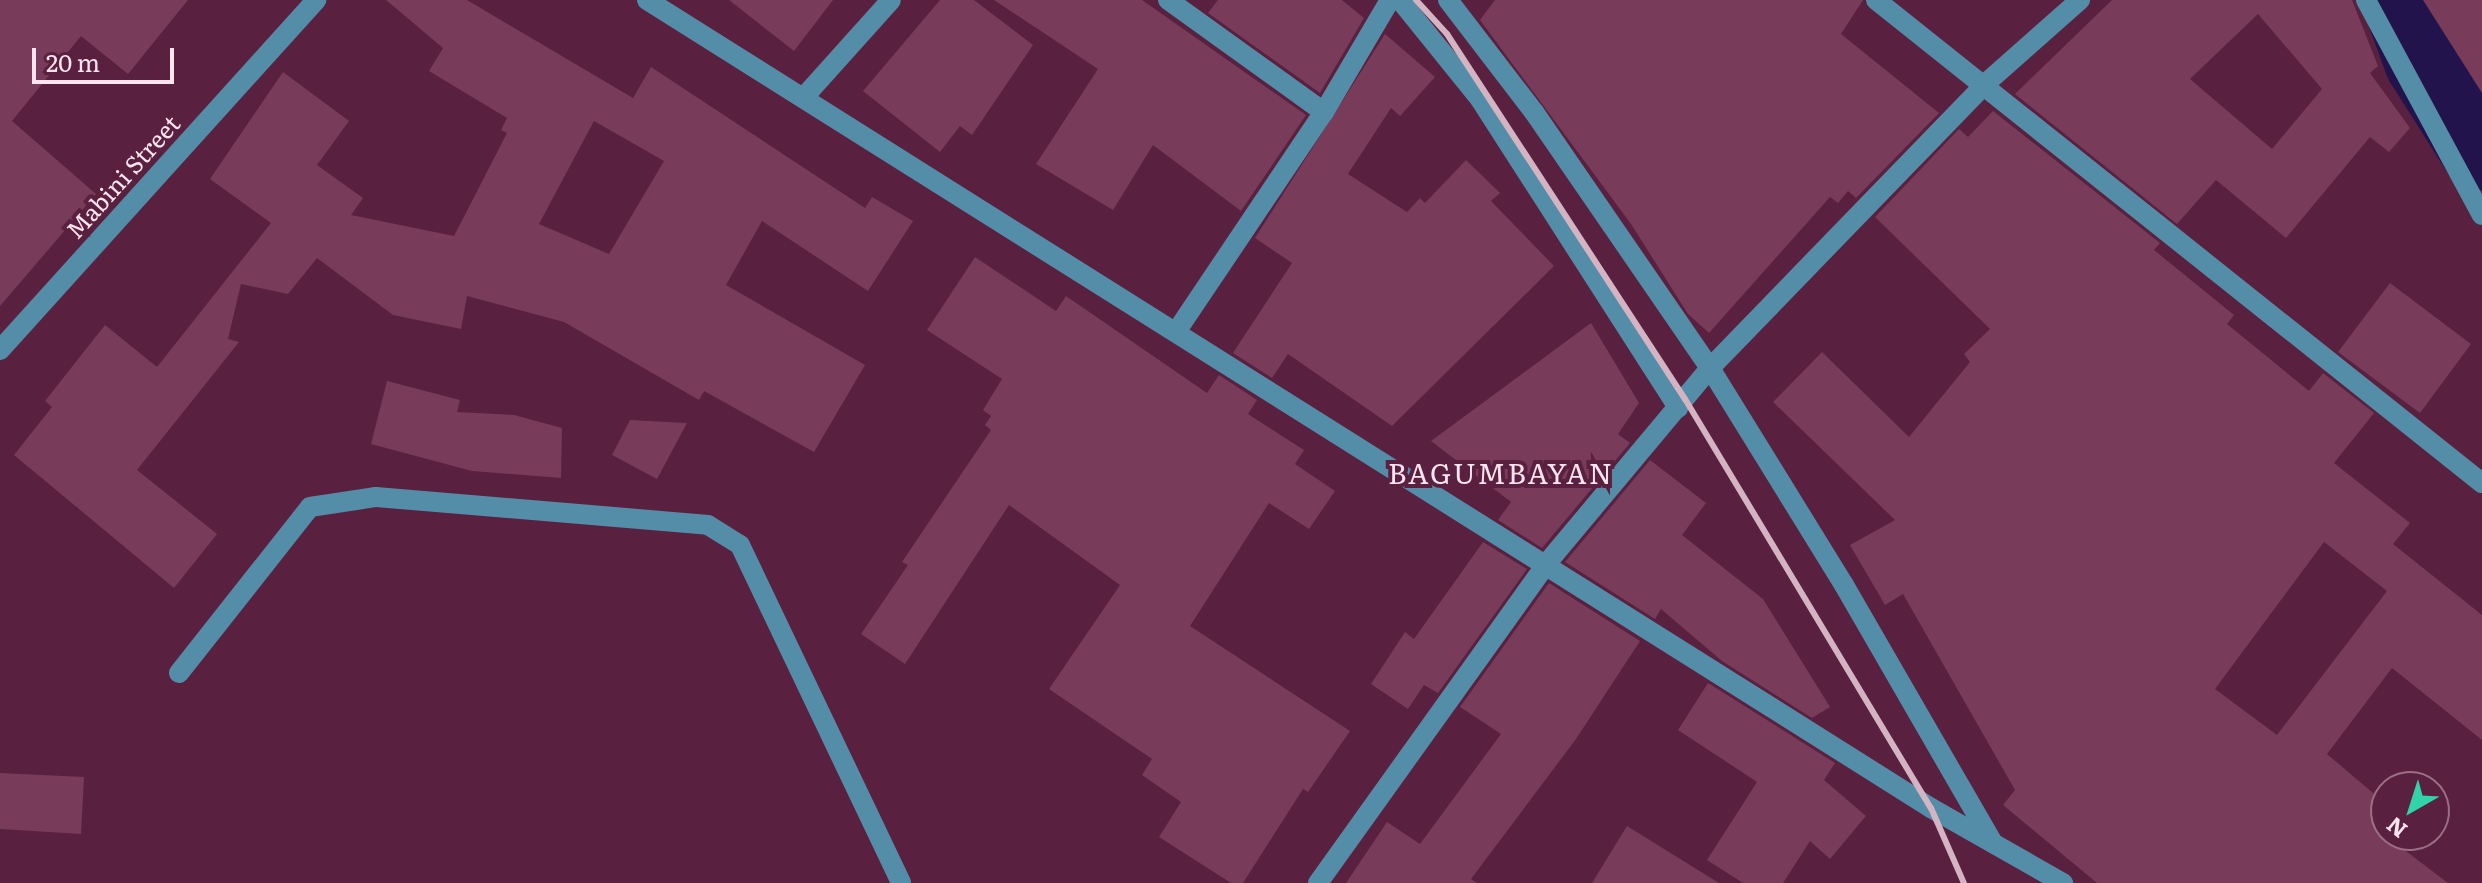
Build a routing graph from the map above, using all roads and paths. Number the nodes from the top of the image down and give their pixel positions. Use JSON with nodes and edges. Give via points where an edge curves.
{"nodes":[{"id":1,"x":316,"y":0,"type":"edge"},
{"id":2,"x":647,"y":0,"type":"edge"},
{"id":3,"x":891,"y":0,"type":"edge"},
{"id":4,"x":1168,"y":0,"type":"edge"},
{"id":5,"x":1390,"y":0,"type":"edge"},
{"id":6,"x":1400,"y":0,"type":"edge"},
{"id":7,"x":1448,"y":0,"type":"edge"},
{"id":8,"x":1876,"y":0,"type":"edge"},
{"id":9,"x":2080,"y":0,"type":"edge"},
{"id":10,"x":2366,"y":0,"type":"edge"},
{"id":11,"x":1985,"y":84,"type":"junction"},
{"id":12,"x":804,"y":97,"type":"junction"},
{"id":13,"x":1324,"y":112,"type":"junction"},
{"id":14,"x":2482,"y":215,"type":"edge"},
{"id":15,"x":1176,"y":332,"type":"junction"},
{"id":16,"x":0,"y":350,"type":"edge"},
{"id":17,"x":1710,"y":368,"type":"junction"},
{"id":18,"x":1678,"y":408,"type":"junction"},
{"id":19,"x":2482,"y":483,"type":"edge"},
{"id":20,"x":1547,"y":563,"type":"junction"},
{"id":21,"x":179,"y":673,"type":"dead end"},
{"id":22,"x":1993,"y":843,"type":"junction"},
{"id":23,"x":901,"y":883,"type":"edge"},
{"id":24,"x":1318,"y":883,"type":"edge"},
{"id":25,"x":2063,"y":883,"type":"edge"}],
"edges":[{"from":1,"to":16,"type":"street","name":"Mabini Street"},
{"from":2,"to":12,"type":"street"},
{"from":3,"to":12,"type":"street"},
{"from":4,"to":13,"type":"street"},
{"from":5,"to":13,"type":"street"},
{"from":6,"to":18,"type":"street","via":[[1480,99]]},
{"from":7,"to":17,"type":"street","via":[[1534,112]]},
{"from":8,"to":11,"type":"street"},
{"from":9,"to":11,"type":"street"},
{"from":10,"to":14,"type":"street"},
{"from":11,"to":17,"type":"street"},
{"from":11,"to":19,"type":"street"},
{"from":12,"to":15,"type":"street"},
{"from":13,"to":15,"type":"street"},
{"from":15,"to":20,"type":"street"},
{"from":17,"to":18,"type":"street"},
{"from":17,"to":22,"type":"street","via":[[1844,585]]},
{"from":18,"to":20,"type":"street"},
{"from":20,"to":22,"type":"street"},
{"from":20,"to":24,"type":"street"},
{"from":21,"to":23,"type":"street","via":[[310,507],[376,497],[708,525],[740,545]]},
{"from":22,"to":25,"type":"street"}]}
